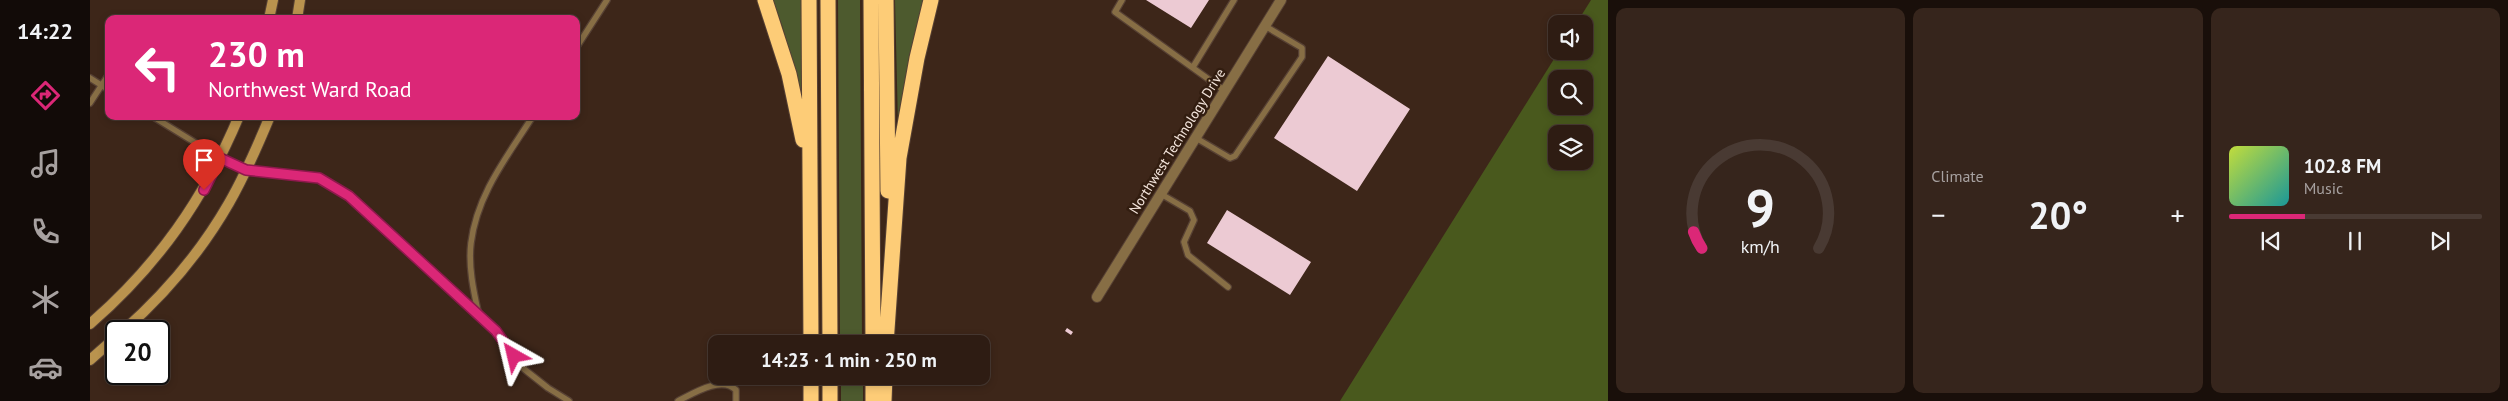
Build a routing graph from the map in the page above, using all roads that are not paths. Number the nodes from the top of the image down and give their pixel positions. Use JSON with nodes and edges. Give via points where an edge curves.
{"nodes":[{"id":1,"x":273,"y":0,"type":"edge"},
{"id":2,"x":300,"y":0,"type":"edge"},
{"id":3,"x":607,"y":0,"type":"edge"},
{"id":4,"x":765,"y":0,"type":"edge"},
{"id":5,"x":810,"y":0,"type":"edge"},
{"id":6,"x":828,"y":0,"type":"edge"},
{"id":7,"x":871,"y":0,"type":"edge"},
{"id":8,"x":886,"y":0,"type":"edge"},
{"id":9,"x":931,"y":0,"type":"edge"},
{"id":10,"x":1122,"y":0,"type":"edge"},
{"id":11,"x":1234,"y":0,"type":"edge"},
{"id":12,"x":1281,"y":0,"type":"edge"},
{"id":13,"x":270,"y":15,"type":"edge"},
{"id":14,"x":298,"y":15,"type":"edge"},
{"id":15,"x":1265,"y":26,"type":"junction"},
{"id":16,"x":580,"y":42,"type":"edge"},
{"id":17,"x":1193,"y":68,"type":"junction"},
{"id":18,"x":90,"y":78,"type":"edge"},
{"id":19,"x":105,"y":80,"type":"edge"},
{"id":20,"x":102,"y":85,"type":"junction"},
{"id":21,"x":105,"y":87,"type":"edge"},
{"id":22,"x":1225,"y":91,"type":"junction"},
{"id":23,"x":90,"y":103,"type":"edge"},
{"id":24,"x":158,"y":120,"type":"edge"},
{"id":25,"x":237,"y":120,"type":"edge"},
{"id":26,"x":268,"y":120,"type":"edge"},
{"id":27,"x":530,"y":120,"type":"edge"},
{"id":28,"x":1196,"y":138,"type":"junction"},
{"id":29,"x":220,"y":158,"type":"junction"},
{"id":30,"x":246,"y":170,"type":"junction"},
{"id":31,"x":810,"y":191,"type":"junction"},
{"id":32,"x":1161,"y":194,"type":"junction"},
{"id":33,"x":1228,"y":287,"type":"dead end"},
{"id":34,"x":1097,"y":296,"type":"dead end"},
{"id":35,"x":888,"y":298,"type":"junction"},
{"id":36,"x":479,"y":316,"type":"junction"},
{"id":37,"x":135,"y":320,"type":"edge"},
{"id":38,"x":90,"y":324,"type":"edge"},
{"id":39,"x":810,"y":335,"type":"edge"},
{"id":40,"x":830,"y":335,"type":"edge"},
{"id":41,"x":873,"y":335,"type":"edge"},
{"id":42,"x":886,"y":335,"type":"edge"},
{"id":43,"x":105,"y":347,"type":"edge"},
{"id":44,"x":90,"y":360,"type":"edge"},
{"id":45,"x":811,"y":385,"type":"edge"},
{"id":46,"x":830,"y":385,"type":"edge"},
{"id":47,"x":873,"y":385,"type":"edge"},
{"id":48,"x":885,"y":385,"type":"edge"},
{"id":49,"x":569,"y":401,"type":"edge"},
{"id":50,"x":678,"y":401,"type":"edge"},
{"id":51,"x":736,"y":401,"type":"edge"},
{"id":52,"x":811,"y":401,"type":"edge"},
{"id":53,"x":830,"y":401,"type":"edge"},
{"id":54,"x":873,"y":401,"type":"edge"},
{"id":55,"x":884,"y":401,"type":"edge"}],
"edges":[{"from":1,"to":13,"type":"street"},
{"from":2,"to":14,"type":"street"},
{"from":3,"to":16,"type":"lane"},
{"from":4,"to":31,"type":"highway","via":[[789,74]]},
{"from":5,"to":31,"type":"highway"},
{"from":6,"to":40,"type":"highway"},
{"from":7,"to":41,"type":"highway"},
{"from":8,"to":35,"type":"highway"},
{"from":9,"to":35,"type":"highway","via":[[899,158]]},
{"from":10,"to":17,"type":"lane","via":[[1115,12]]},
{"from":11,"to":17,"type":"lane"},
{"from":12,"to":15,"type":"street","name":"Northwest Technology Drive"},
{"from":15,"to":22,"type":"street","name":"Northwest Technology Drive"},
{"from":15,"to":28,"type":"lane","via":[[1302,48],[1302,57],[1235,156],[1230,158]]},
{"from":17,"to":22,"type":"lane"},
{"from":18,"to":20,"type":"lane"},
{"from":19,"to":20,"type":"lane"},
{"from":20,"to":21,"type":"lane"},
{"from":20,"to":23,"type":"lane"},
{"from":22,"to":28,"type":"street","name":"Northwest Technology Drive"},
{"from":24,"to":29,"type":"lane"},
{"from":25,"to":29,"type":"street"},
{"from":26,"to":30,"type":"street"},
{"from":27,"to":36,"type":"lane","via":[[477,210],[470,245]]},
{"from":28,"to":32,"type":"street","name":"Northwest Technology Drive"},
{"from":29,"to":30,"type":"lane"},
{"from":29,"to":38,"type":"street","via":[[204,190],[158,255]]},
{"from":30,"to":36,"type":"lane","via":[[319,178],[349,196]]},
{"from":30,"to":37,"type":"street","via":[[229,204],[201,244],[155,303]]},
{"from":31,"to":39,"type":"highway"},
{"from":32,"to":33,"type":"lane","via":[[1190,211],[1194,220],[1184,242],[1188,255]]},
{"from":32,"to":34,"type":"street","name":"Northwest Technology Drive"},
{"from":35,"to":42,"type":"highway"},
{"from":36,"to":49,"type":"lane","via":[[496,331],[524,368]]},
{"from":43,"to":44,"type":"street"},
{"from":45,"to":52,"type":"highway"},
{"from":46,"to":53,"type":"highway"},
{"from":47,"to":54,"type":"highway"},
{"from":48,"to":55,"type":"highway"},
{"from":50,"to":51,"type":"lane","via":[[697,391],[724,384],[732,385],[736,390]]}]}
